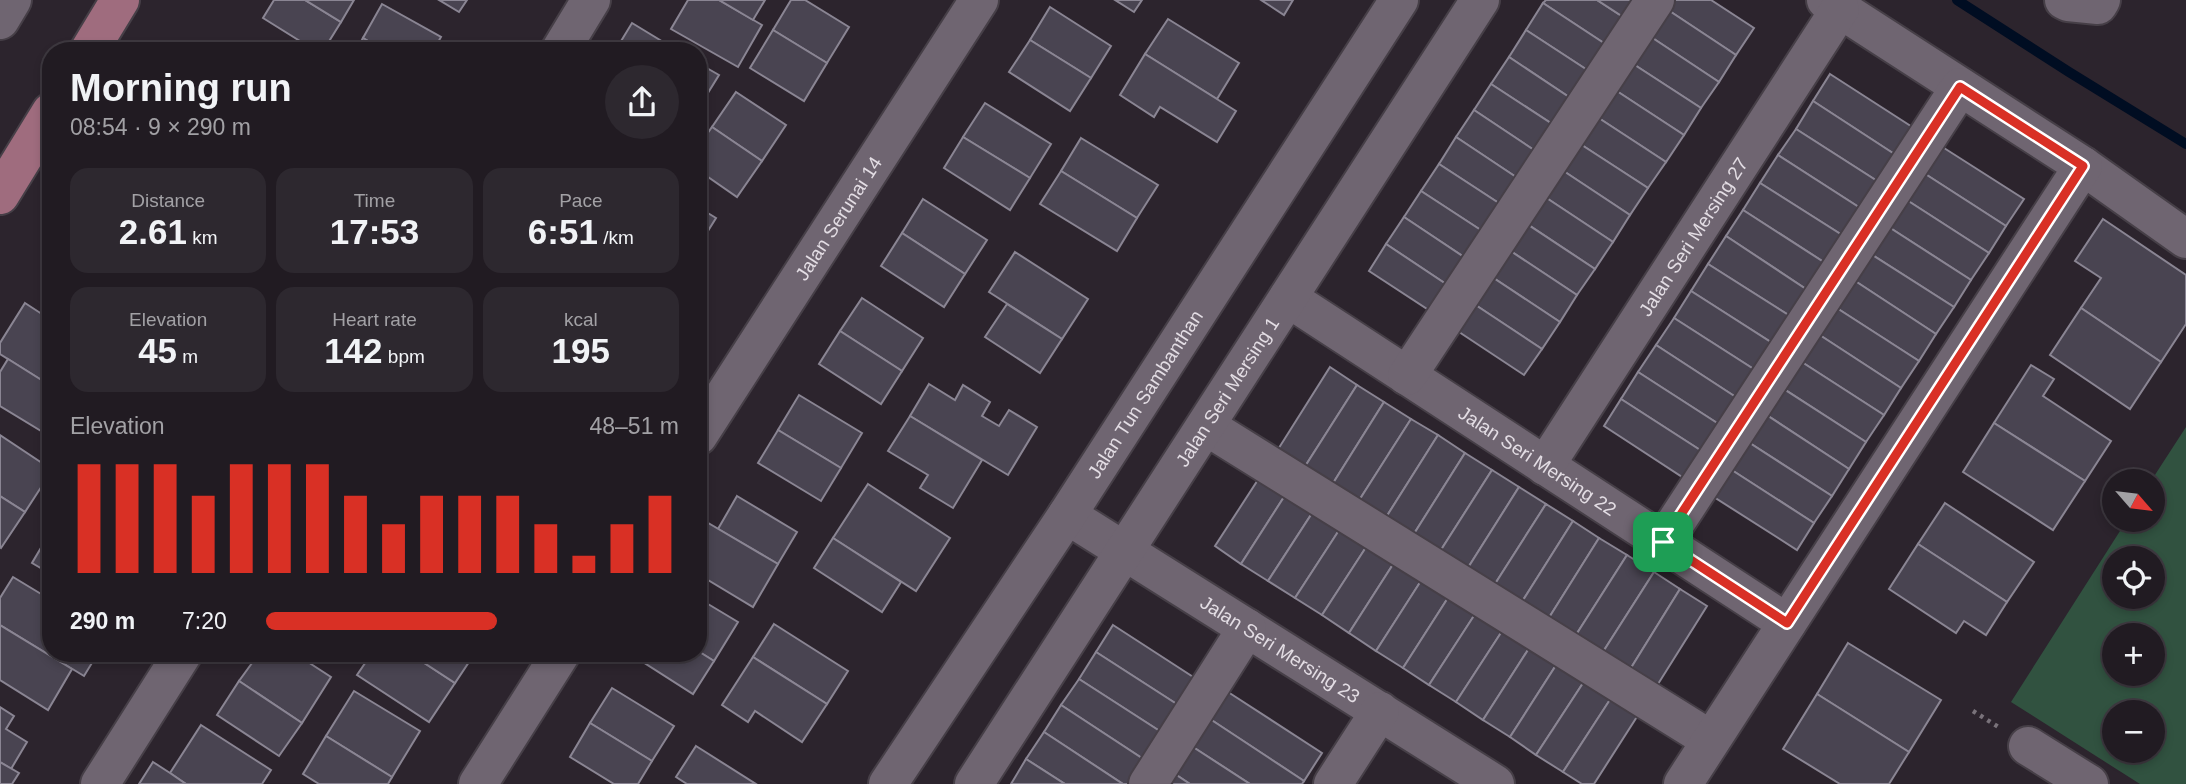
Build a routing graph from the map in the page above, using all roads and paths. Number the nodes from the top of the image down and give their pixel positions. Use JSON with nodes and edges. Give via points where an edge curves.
{"nodes":[{"id":1,"x":12,"y":0,"type":"edge"},
{"id":2,"x":120,"y":0,"type":"edge"},
{"id":3,"x":591,"y":0,"type":"edge"},
{"id":4,"x":979,"y":0,"type":"edge"},
{"id":5,"x":1399,"y":0,"type":"edge"},
{"id":6,"x":1480,"y":0,"type":"edge"},
{"id":7,"x":1655,"y":0,"type":"edge"},
{"id":8,"x":1833,"y":4,"type":"edge"},
{"id":9,"x":0,"y":20,"type":"edge"},
{"id":10,"x":94,"y":42,"type":"edge"},
{"id":11,"x":565,"y":42,"type":"edge"},
{"id":12,"x":1960,"y":87,"type":"junction"},
{"id":13,"x":42,"y":127,"type":"edge"},
{"id":14,"x":2083,"y":166,"type":"junction"},
{"id":15,"x":0,"y":195,"type":"edge"},
{"id":16,"x":2186,"y":239,"type":"edge"},
{"id":17,"x":1288,"y":298,"type":"junction"},
{"id":18,"x":1407,"y":376,"type":"junction"},
{"id":19,"x":707,"y":422,"type":"edge"},
{"id":20,"x":1206,"y":426,"type":"junction"},
{"id":21,"x":1545,"y":466,"type":"junction"},
{"id":22,"x":1096,"y":533,"type":"junction"},
{"id":23,"x":1663,"y":542,"type":"junction"},
{"id":24,"x":1787,"y":623,"type":"junction"},
{"id":25,"x":1247,"y":628,"type":"junction"},
{"id":26,"x":177,"y":662,"type":"edge"},
{"id":27,"x":555,"y":662,"type":"edge"},
{"id":28,"x":1380,"y":711,"type":"junction"},
{"id":29,"x":1712,"y":740,"type":"junction"},
{"id":30,"x":2028,"y":746,"type":"dead end"},
{"id":31,"x":100,"y":784,"type":"edge"},
{"id":32,"x":478,"y":784,"type":"edge"},
{"id":33,"x":888,"y":784,"type":"edge"},
{"id":34,"x":974,"y":784,"type":"edge"},
{"id":35,"x":1148,"y":784,"type":"edge"},
{"id":36,"x":1333,"y":784,"type":"edge"},
{"id":37,"x":1495,"y":784,"type":"edge"},
{"id":38,"x":1683,"y":784,"type":"edge"},
{"id":39,"x":2089,"y":784,"type":"edge"}],
"edges":[{"from":1,"to":9,"type":"street"},
{"from":2,"to":10,"type":"main road"},
{"from":3,"to":11,"type":"street"},
{"from":4,"to":19,"type":"street","name":"Jalan Serunai 14"},
{"from":5,"to":22,"type":"street","name":"Jalan Tun Sambanthan"},
{"from":6,"to":17,"type":"street","name":"Jalan Seri Mersing 1"},
{"from":7,"to":18,"type":"street"},
{"from":8,"to":12,"type":"street"},
{"from":8,"to":21,"type":"street","name":"Jalan Seri Mersing 27"},
{"from":12,"to":14,"type":"street"},
{"from":12,"to":23,"type":"street"},
{"from":13,"to":15,"type":"main road"},
{"from":14,"to":16,"type":"street"},
{"from":14,"to":24,"type":"street"},
{"from":17,"to":18,"type":"street","name":"Jalan Seri Mersing 22"},
{"from":17,"to":20,"type":"street","name":"Jalan Seri Mersing 1"},
{"from":18,"to":21,"type":"street","name":"Jalan Seri Mersing 22"},
{"from":20,"to":22,"type":"street","name":"Jalan Seri Mersing 1"},
{"from":20,"to":29,"type":"street"},
{"from":21,"to":23,"type":"street","name":"Jalan Seri Mersing 22"},
{"from":22,"to":25,"type":"street","name":"Jalan Seri Mersing 23"},
{"from":22,"to":33,"type":"street","name":"Jalan Tun Sambanthan"},
{"from":22,"to":34,"type":"street","name":"Jalan Seri Mersing 1"},
{"from":23,"to":24,"type":"street","name":"Jalan Seri Mersing 22"},
{"from":24,"to":29,"type":"street"},
{"from":25,"to":28,"type":"street","name":"Jalan Seri Mersing 23"},
{"from":25,"to":35,"type":"street"},
{"from":26,"to":31,"type":"street"},
{"from":27,"to":32,"type":"street"},
{"from":28,"to":36,"type":"street"},
{"from":28,"to":37,"type":"street","name":"Jalan Seri Mersing 23"},
{"from":29,"to":38,"type":"street"},
{"from":30,"to":39,"type":"street"}]}
